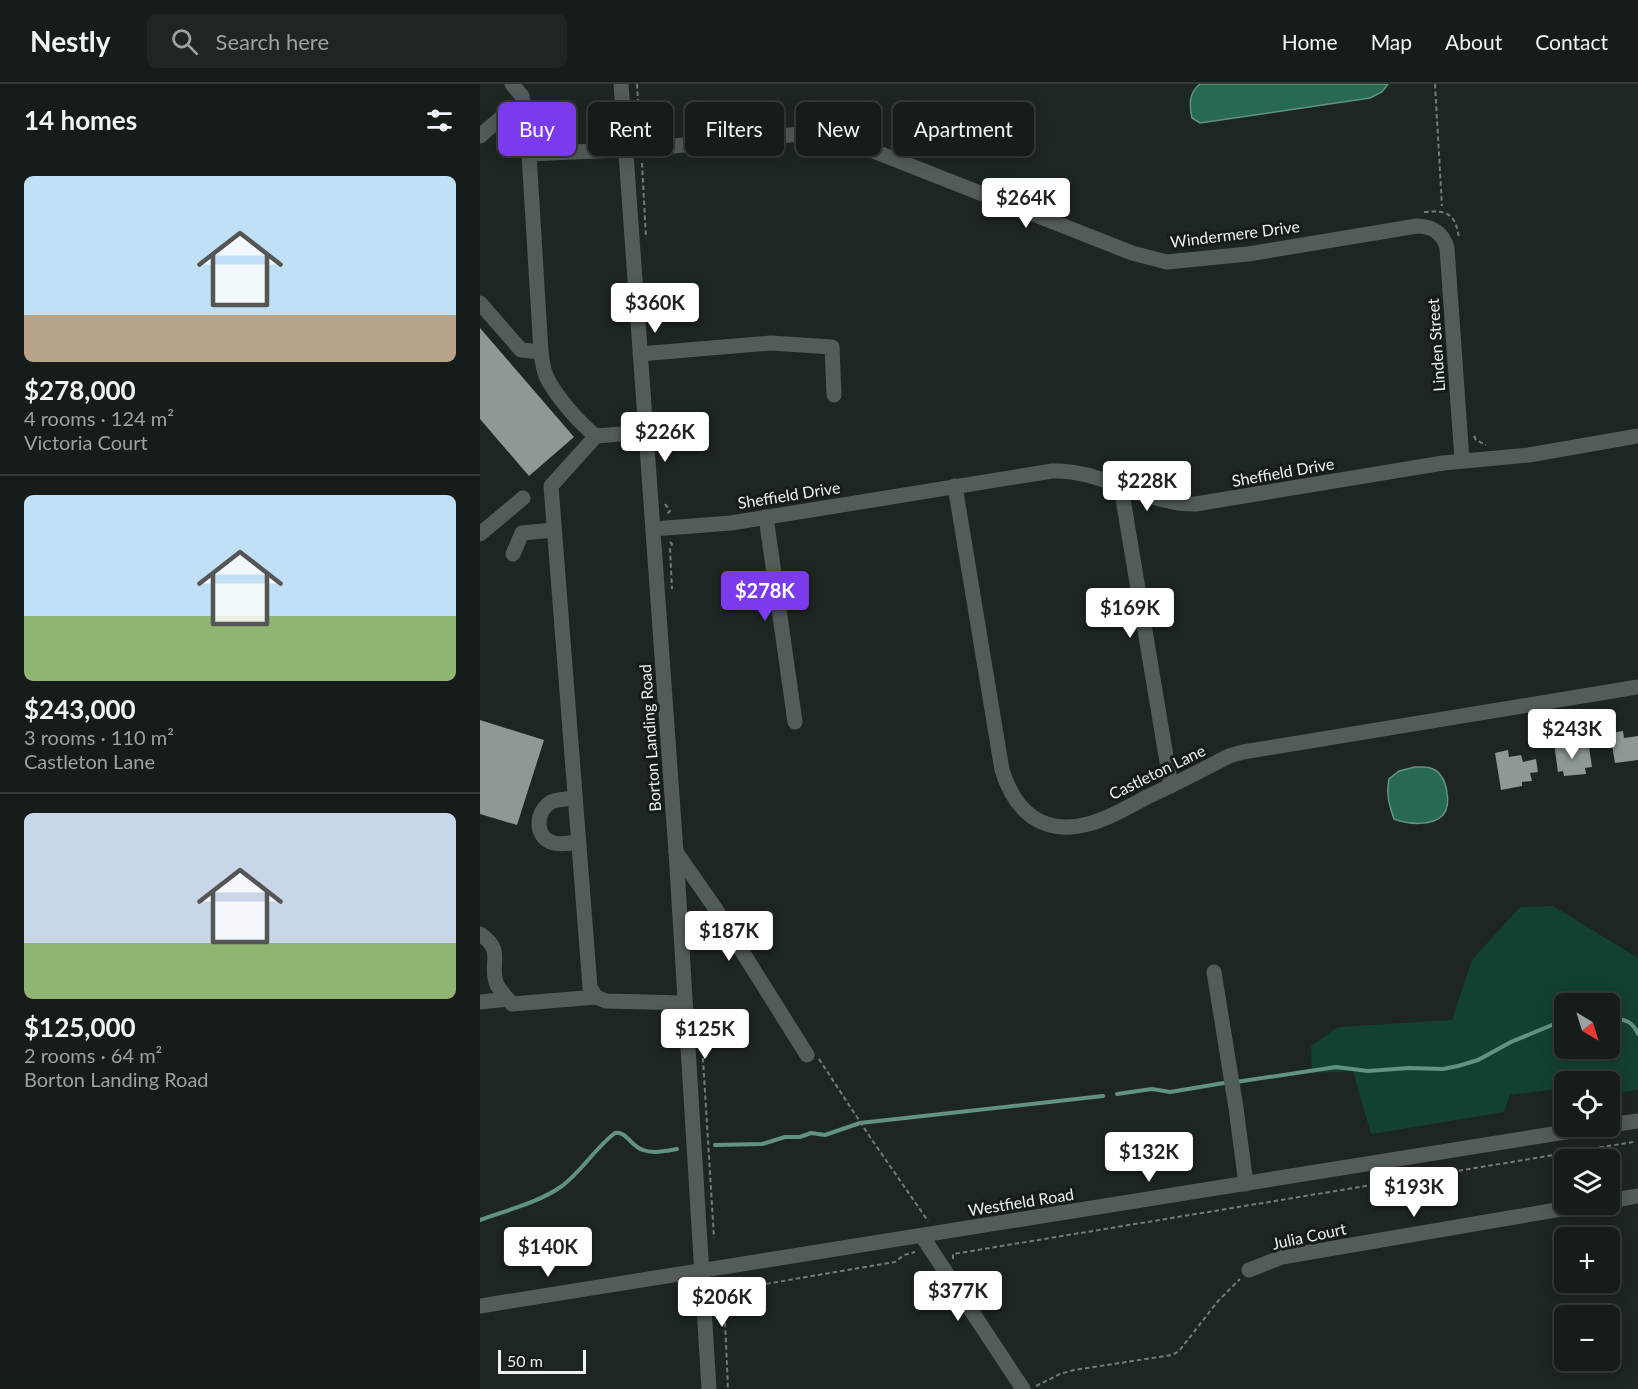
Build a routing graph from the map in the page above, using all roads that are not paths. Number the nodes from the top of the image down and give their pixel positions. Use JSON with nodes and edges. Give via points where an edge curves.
{"nodes":[{"id":1,"x":512,"y":84,"type":"edge"},
{"id":2,"x":621,"y":84,"type":"edge"},
{"id":3,"x":523,"y":102,"type":"edge"},
{"id":4,"x":622,"y":102,"type":"edge"},
{"id":5,"x":498,"y":120,"type":"edge"},
{"id":6,"x":480,"y":136,"type":"edge"},
{"id":7,"x":673,"y":146,"type":"edge"},
{"id":8,"x":529,"y":156,"type":"edge"},
{"id":9,"x":626,"y":156,"type":"edge"},
{"id":10,"x":1437,"y":231,"type":"joint"},
{"id":11,"x":480,"y":303,"type":"edge"},
{"id":12,"x":541,"y":352,"type":"junction"},
{"id":13,"x":640,"y":354,"type":"junction"},
{"id":14,"x":834,"y":395,"type":"dead end"},
{"id":15,"x":646,"y":432,"type":"junction"},
{"id":16,"x":596,"y":436,"type":"junction"},
{"id":17,"x":1638,"y":436,"type":"edge"},
{"id":18,"x":1462,"y":460,"type":"junction"},
{"id":19,"x":955,"y":486,"type":"junction"},
{"id":20,"x":1121,"y":487,"type":"junction"},
{"id":21,"x":523,"y":498,"type":"dead end"},
{"id":22,"x":766,"y":517,"type":"junction"},
{"id":23,"x":554,"y":530,"type":"junction"},
{"id":24,"x":653,"y":530,"type":"junction"},
{"id":25,"x":480,"y":534,"type":"edge"},
{"id":26,"x":513,"y":554,"type":"dead end"},
{"id":27,"x":1638,"y":687,"type":"edge"},
{"id":28,"x":795,"y":722,"type":"dead end"},
{"id":29,"x":1171,"y":786,"type":"junction"},
{"id":30,"x":575,"y":798,"type":"junction"},
{"id":31,"x":578,"y":843,"type":"junction"},
{"id":32,"x":676,"y":852,"type":"junction"},
{"id":33,"x":480,"y":934,"type":"edge"},
{"id":34,"x":1214,"y":972,"type":"dead end"},
{"id":35,"x":596,"y":997,"type":"junction"},
{"id":36,"x":508,"y":999,"type":"junction"},
{"id":37,"x":480,"y":1002,"type":"edge"},
{"id":38,"x":685,"y":1003,"type":"junction"},
{"id":39,"x":813,"y":1057,"type":"road end"},
{"id":40,"x":1638,"y":1121,"type":"edge"},
{"id":41,"x":1620,"y":1124,"type":"edge"},
{"id":42,"x":1554,"y":1134,"type":"edge"},
{"id":43,"x":1246,"y":1184,"type":"junction"},
{"id":44,"x":1638,"y":1196,"type":"edge"},
{"id":45,"x":1620,"y":1199,"type":"edge"},
{"id":46,"x":1554,"y":1210,"type":"edge"},
{"id":47,"x":922,"y":1236,"type":"junction"},
{"id":48,"x":701,"y":1270,"type":"junction"},
{"id":49,"x":1249,"y":1270,"type":"road end"},
{"id":50,"x":480,"y":1306,"type":"edge"},
{"id":51,"x":1029,"y":1387,"type":"edge"},
{"id":52,"x":710,"y":1389,"type":"edge"}],
"edges":[{"from":1,"to":3,"type":"street"},
{"from":2,"to":4,"type":"street","name":"Borton Landing Road"},
{"from":5,"to":6,"type":"street"},
{"from":7,"to":10,"type":"street","name":"Windermere Drive","via":[[811,133],[843,139],[1132,253],[1167,262],[1248,254],[1417,225]]},
{"from":8,"to":12,"type":"street"},
{"from":9,"to":13,"type":"street","name":"Borton Landing Road"},
{"from":10,"to":18,"type":"street","name":"Linden Street","via":[[1447,248]]},
{"from":11,"to":12,"type":"street","via":[[520,350]]},
{"from":12,"to":16,"type":"street","via":[[551,383]]},
{"from":13,"to":14,"type":"street","via":[[771,343],[832,348]]},
{"from":13,"to":15,"type":"street","name":"Borton Landing Road"},
{"from":15,"to":16,"type":"street"},
{"from":15,"to":24,"type":"street","name":"Borton Landing Road"},
{"from":16,"to":23,"type":"street","via":[[551,486]]},
{"from":17,"to":18,"type":"street","name":"Sheffield Drive","via":[[1528,455]]},
{"from":18,"to":20,"type":"street","name":"Sheffield Drive","via":[[1196,504],[1171,502]]},
{"from":19,"to":20,"type":"street","name":"Sheffield Drive","via":[[1061,471]]},
{"from":19,"to":22,"type":"street","name":"Sheffield Drive"},
{"from":19,"to":29,"type":"street","name":"Castleton Lane","via":[[1002,770],[1015,801],[1038,820],[1069,827],[1094,822]]},
{"from":20,"to":29,"type":"street"},
{"from":21,"to":25,"type":"street"},
{"from":22,"to":24,"type":"street","name":"Sheffield Drive"},
{"from":22,"to":28,"type":"street"},
{"from":23,"to":26,"type":"street","via":[[522,533]]},
{"from":23,"to":30,"type":"street"},
{"from":24,"to":32,"type":"street","name":"Borton Landing Road"},
{"from":27,"to":29,"type":"street","name":"Castleton Lane","via":[[1243,752]]},
{"from":30,"to":31,"type":"street"},
{"from":30,"to":31,"type":"street","via":[[552,802],[542,812],[538,825],[552,843]]},
{"from":31,"to":35,"type":"street","via":[[590,987]]},
{"from":32,"to":38,"type":"street","name":"Borton Landing Road"},
{"from":32,"to":39,"type":"street"},
{"from":33,"to":36,"type":"street","via":[[495,949],[497,984]]},
{"from":34,"to":43,"type":"street"},
{"from":35,"to":36,"type":"street","via":[[512,1004]]},
{"from":35,"to":38,"type":"street","via":[[606,1001]]},
{"from":36,"to":37,"type":"street"},
{"from":38,"to":48,"type":"street","name":"Borton Landing Road"},
{"from":40,"to":41,"type":"street"},
{"from":42,"to":43,"type":"street","name":"Westfield Road"},
{"from":43,"to":47,"type":"street","name":"Westfield Road"},
{"from":44,"to":45,"type":"street"},
{"from":46,"to":49,"type":"street","name":"Julia Court","via":[[1282,1257]]},
{"from":47,"to":48,"type":"street","name":"Westfield Road"},
{"from":47,"to":51,"type":"street"},
{"from":48,"to":50,"type":"street","name":"Westfield Road"},
{"from":48,"to":52,"type":"street","name":"Borton Landing Road"}]}
